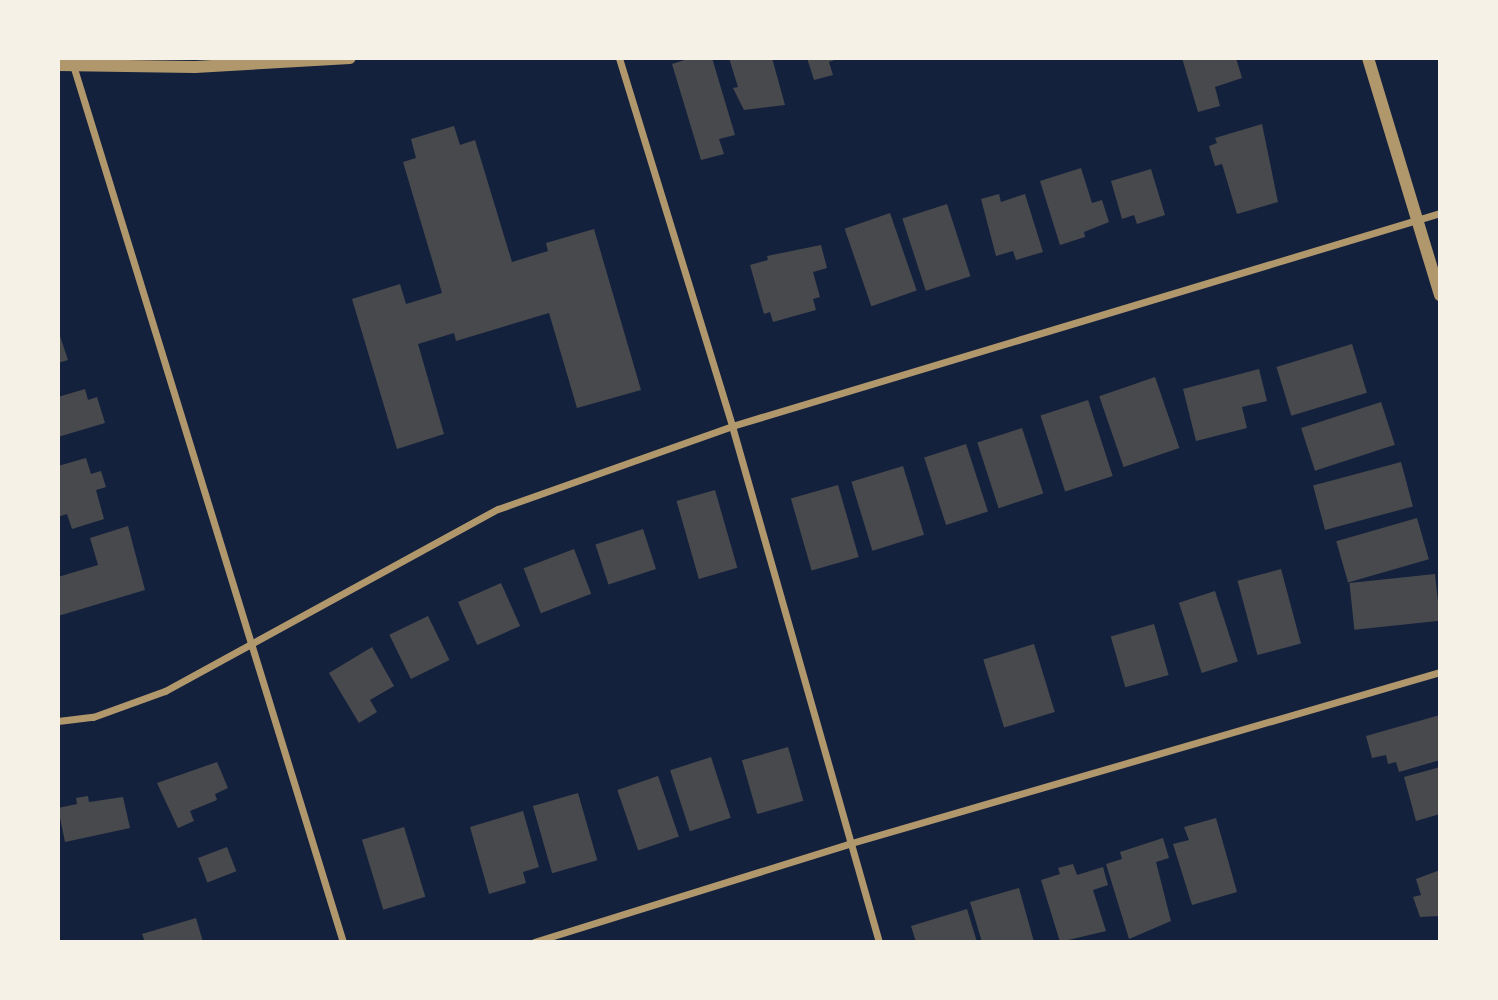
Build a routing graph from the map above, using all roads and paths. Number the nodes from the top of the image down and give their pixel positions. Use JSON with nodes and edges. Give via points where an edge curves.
{"nodes":[{"id":1,"x":350,"y":58,"type":"edge"},
{"id":2,"x":619,"y":58,"type":"edge"},
{"id":3,"x":1368,"y":58,"type":"edge"},
{"id":4,"x":58,"y":65,"type":"edge"},
{"id":5,"x":73,"y":65,"type":"junction"},
{"id":6,"x":1440,"y":213,"type":"edge"},
{"id":7,"x":1417,"y":219,"type":"junction"},
{"id":8,"x":1440,"y":295,"type":"edge"},
{"id":9,"x":732,"y":426,"type":"junction"},
{"id":10,"x":248,"y":643,"type":"junction"},
{"id":11,"x":1440,"y":672,"type":"edge"},
{"id":12,"x":58,"y":721,"type":"edge"},
{"id":13,"x":848,"y":844,"type":"junction"},
{"id":14,"x":343,"y":942,"type":"edge"},
{"id":15,"x":534,"y":942,"type":"edge"},
{"id":16,"x":879,"y":942,"type":"edge"}],
"edges":[{"from":1,"to":5,"type":"street","via":[[195,67]]},
{"from":2,"to":9,"type":"street"},
{"from":3,"to":7,"type":"street"},
{"from":4,"to":5,"type":"street"},
{"from":5,"to":10,"type":"street"},
{"from":6,"to":7,"type":"street"},
{"from":7,"to":8,"type":"street"},
{"from":7,"to":9,"type":"street"},
{"from":9,"to":10,"type":"street","via":[[498,509]]},
{"from":9,"to":13,"type":"street"},
{"from":10,"to":12,"type":"street","via":[[165,691],[93,717]]},
{"from":10,"to":14,"type":"street"},
{"from":11,"to":13,"type":"street"},
{"from":13,"to":15,"type":"street"},
{"from":13,"to":16,"type":"street"}]}
